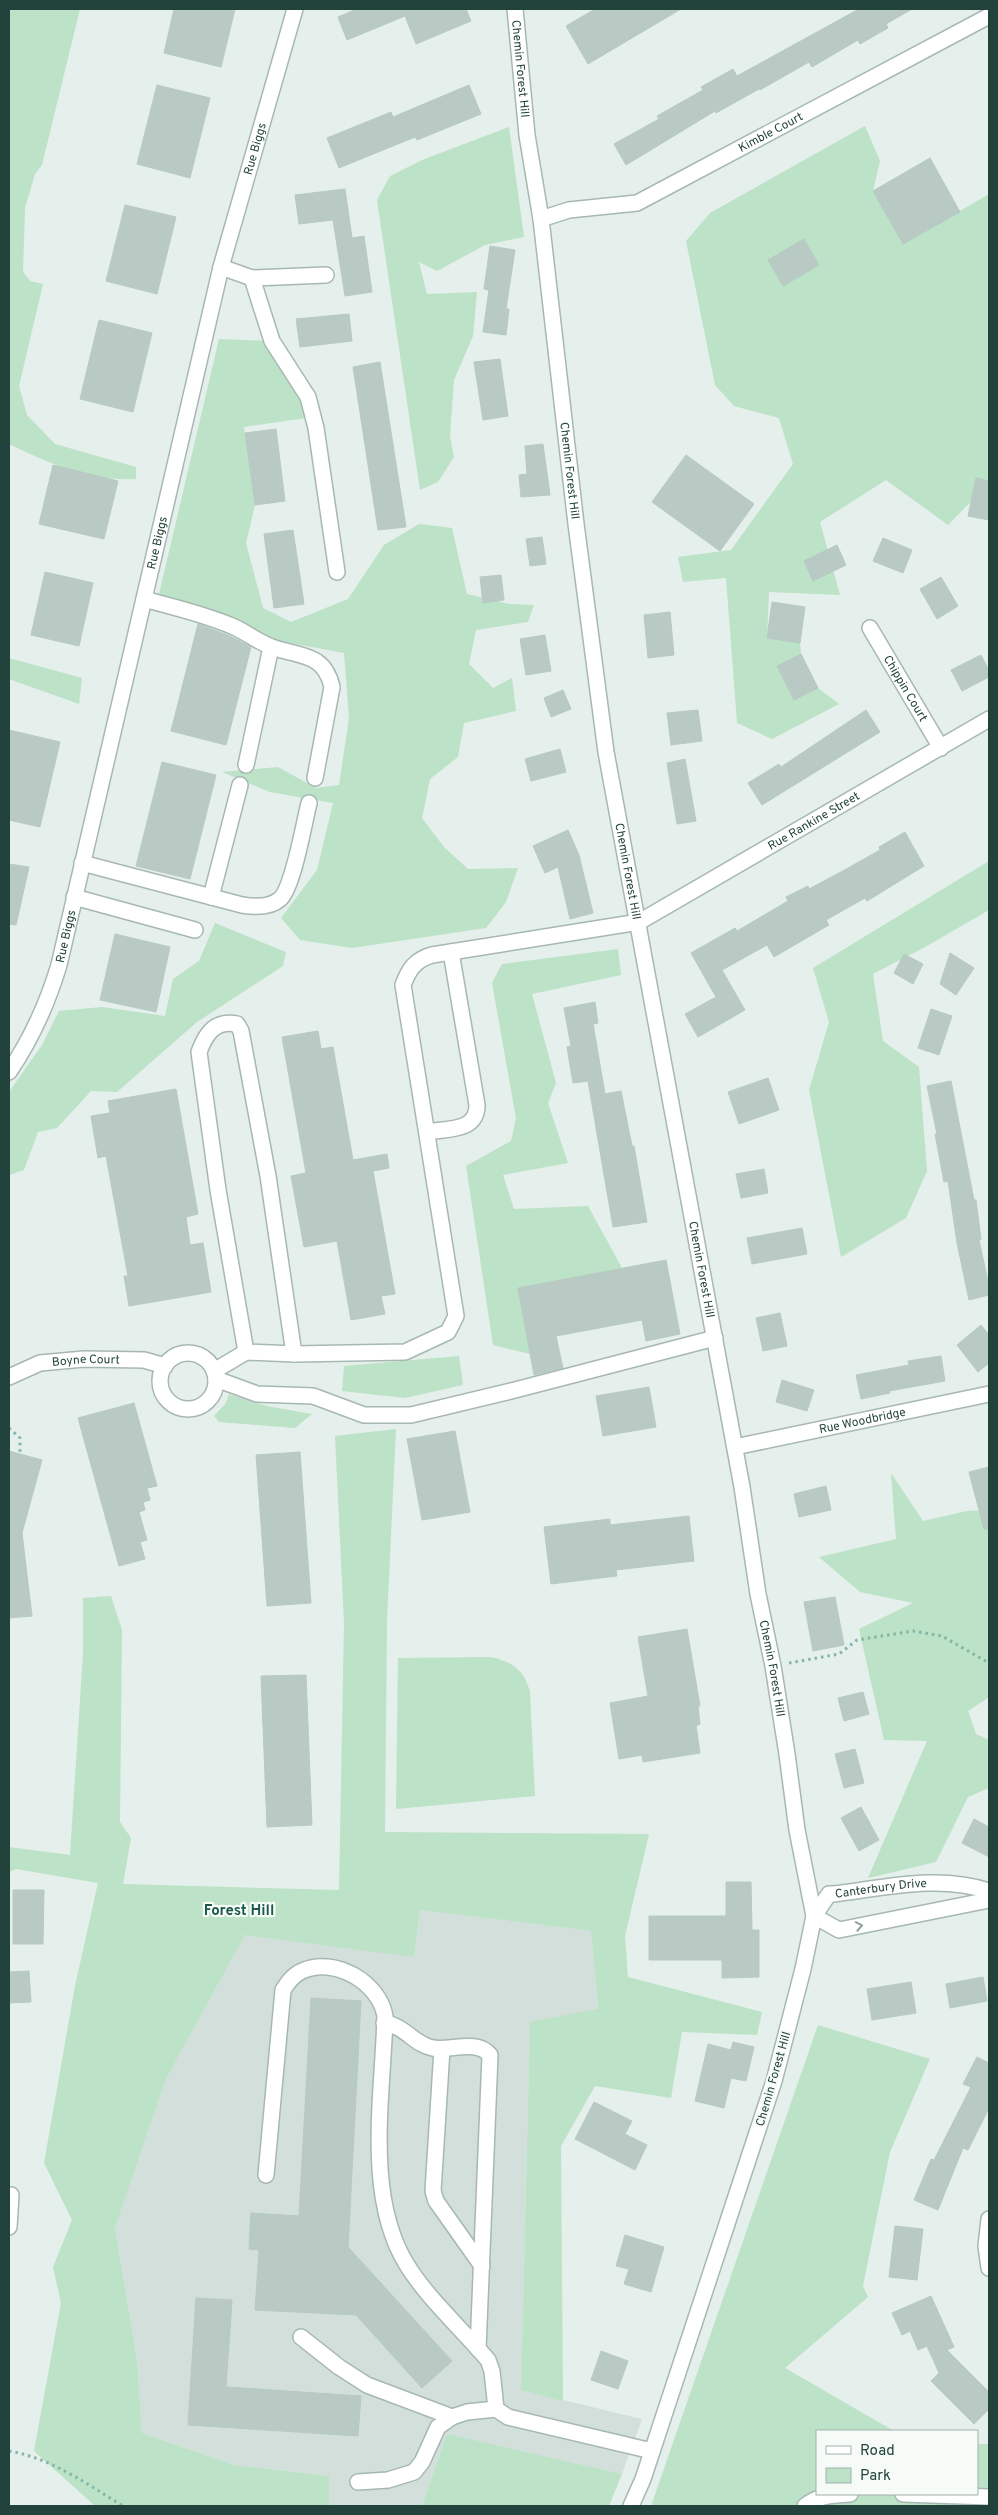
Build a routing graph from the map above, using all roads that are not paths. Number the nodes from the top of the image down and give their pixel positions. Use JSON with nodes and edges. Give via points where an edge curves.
{"nodes":[{"id":1,"x":295,"y":9,"type":"edge"},
{"id":2,"x":515,"y":9,"type":"edge"},
{"id":3,"x":989,"y":16,"type":"edge"},
{"id":4,"x":541,"y":219,"type":"junction"},
{"id":5,"x":221,"y":267,"type":"junction"},
{"id":6,"x":326,"y":275,"type":"dead end"},
{"id":7,"x":252,"y":278,"type":"junction"},
{"id":8,"x":338,"y":572,"type":"dead end"},
{"id":9,"x":144,"y":598,"type":"junction"},
{"id":10,"x":870,"y":628,"type":"dead end"},
{"id":11,"x":271,"y":647,"type":"junction"},
{"id":12,"x":989,"y":718,"type":"edge"},
{"id":13,"x":941,"y":748,"type":"junction"},
{"id":14,"x":246,"y":765,"type":"dead end"},
{"id":15,"x":315,"y":778,"type":"dead end"},
{"id":16,"x":240,"y":785,"type":"dead end"},
{"id":17,"x":309,"y":803,"type":"dead end"},
{"id":18,"x":82,"y":863,"type":"junction"},
{"id":19,"x":74,"y":896,"type":"junction"},
{"id":20,"x":211,"y":897,"type":"junction"},
{"id":21,"x":639,"y":922,"type":"junction"},
{"id":22,"x":194,"y":930,"type":"dead end"},
{"id":23,"x":451,"y":952,"type":"junction"},
{"id":24,"x":9,"y":1072,"type":"edge"},
{"id":25,"x":427,"y":1132,"type":"junction"},
{"id":26,"x":715,"y":1338,"type":"junction"},
{"id":27,"x":246,"y":1352,"type":"junction"},
{"id":28,"x":294,"y":1354,"type":"junction"},
{"id":29,"x":165,"y":1366,"type":"junction"},
{"id":30,"x":215,"y":1375,"type":"junction"},
{"id":31,"x":9,"y":1377,"type":"edge"},
{"id":32,"x":989,"y":1394,"type":"edge"},
{"id":33,"x":735,"y":1447,"type":"junction"},
{"id":34,"x":989,"y":1891,"type":"edge"},
{"id":35,"x":989,"y":1900,"type":"edge"},
{"id":36,"x":814,"y":1916,"type":"junction"},
{"id":37,"x":384,"y":2023,"type":"junction"},
{"id":38,"x":442,"y":2049,"type":"junction"},
{"id":39,"x":266,"y":2174,"type":"dead end"},
{"id":40,"x":11,"y":2195,"type":"dead end"},
{"id":41,"x":989,"y":2219,"type":"edge"},
{"id":42,"x":9,"y":2227,"type":"edge"},
{"id":43,"x":482,"y":2266,"type":"junction"},
{"id":44,"x":989,"y":2268,"type":"edge"},
{"id":45,"x":301,"y":2337,"type":"dead end"},
{"id":46,"x":478,"y":2348,"type":"junction"},
{"id":47,"x":496,"y":2409,"type":"junction"},
{"id":48,"x":452,"y":2416,"type":"junction"},
{"id":49,"x":652,"y":2452,"type":"junction"},
{"id":50,"x":358,"y":2482,"type":"dead end"},
{"id":51,"x":830,"y":2495,"type":"edge"},
{"id":52,"x":932,"y":2495,"type":"edge"},
{"id":53,"x":989,"y":2497,"type":"edge"},
{"id":54,"x":631,"y":2506,"type":"edge"},
{"id":55,"x":806,"y":2506,"type":"edge"}],
"edges":[{"from":1,"to":5,"type":"street","name":"Rue Biggs"},
{"from":2,"to":4,"type":"street","name":"Chemin Forest Hill","via":[[528,135]]},
{"from":3,"to":4,"type":"street","name":"Kimble Court","via":[[637,203],[569,210]]},
{"from":4,"to":21,"type":"street","name":"Chemin Forest Hill","via":[[606,752]]},
{"from":5,"to":7,"type":"street"},
{"from":5,"to":9,"type":"street","name":"Rue Biggs"},
{"from":6,"to":7,"type":"street"},
{"from":7,"to":8,"type":"street","via":[[272,341],[308,397],[316,428]]},
{"from":9,"to":11,"type":"street","via":[[223,622],[248,632]]},
{"from":9,"to":18,"type":"street","name":"Rue Biggs"},
{"from":10,"to":13,"type":"street","name":"Chippin Court"},
{"from":11,"to":14,"type":"street"},
{"from":11,"to":15,"type":"street","via":[[313,659],[329,677],[331,698]]},
{"from":12,"to":13,"type":"street","name":"Rue Rankine Street"},
{"from":13,"to":21,"type":"street","name":"Rue Rankine Street"},
{"from":16,"to":20,"type":"street"},
{"from":17,"to":20,"type":"street","via":[[290,882],[280,899],[253,907]]},
{"from":18,"to":19,"type":"street","name":"Rue Biggs"},
{"from":18,"to":20,"type":"street"},
{"from":19,"to":22,"type":"street"},
{"from":19,"to":24,"type":"street","name":"Rue Biggs","via":[[49,998],[38,1025]]},
{"from":21,"to":23,"type":"street"},
{"from":21,"to":26,"type":"street","name":"Chemin Forest Hill"},
{"from":23,"to":25,"type":"street","via":[[420,958],[408,970],[403,985]]},
{"from":23,"to":25,"type":"street","via":[[477,1115],[466,1126]]},
{"from":25,"to":28,"type":"street","via":[[456,1316],[448,1332],[405,1352]]},
{"from":26,"to":30,"type":"street","via":[[411,1415],[364,1414],[313,1396],[257,1394]]},
{"from":26,"to":33,"type":"street","name":"Chemin Forest Hill"},
{"from":27,"to":28,"type":"street"},
{"from":27,"to":28,"type":"street","via":[[218,1190],[199,1052],[208,1032],[228,1022],[237,1024],[241,1031],[268,1176]]},
{"from":27,"to":30,"type":"street"},
{"from":29,"to":30,"type":"street","via":[[174,1357],[193,1354],[202,1357]]},
{"from":29,"to":30,"type":"street","via":[[160,1381],[161,1391],[173,1405],[182,1409],[191,1409],[206,1402],[215,1388]]},
{"from":29,"to":31,"type":"street","name":"Boyne Court","via":[[129,1359],[75,1360],[40,1363]]},
{"from":32,"to":33,"type":"street","name":"Rue Woodbridge"},
{"from":33,"to":36,"type":"street","name":"Chemin Forest Hill"},
{"from":34,"to":36,"type":"street","name":"Canterbury Drive","via":[[940,1882],[829,1894]]},
{"from":36,"to":35,"type":"street","one_way":true,"via":[[839,1930]]},
{"from":36,"to":49,"type":"street","name":"Chemin Forest Hill","via":[[774,2081]]},
{"from":37,"to":38,"type":"street","via":[[396,2024],[428,2047]]},
{"from":37,"to":39,"type":"street","via":[[383,2006],[376,1993],[353,1974],[318,1967],[303,1970],[291,1978],[283,1990],[281,2003]]},
{"from":37,"to":46,"type":"street","via":[[379,2164],[380,2189],[390,2225],[407,2265]]},
{"from":38,"to":43,"type":"street","via":[[433,2191],[436,2201]]},
{"from":38,"to":43,"type":"street","via":[[474,2046],[485,2049],[490,2055]]},
{"from":40,"to":42,"type":"street"},
{"from":41,"to":44,"type":"street","via":[[986,2246]]},
{"from":43,"to":46,"type":"street"},
{"from":45,"to":48,"type":"street","via":[[367,2385]]},
{"from":46,"to":47,"type":"street","via":[[492,2371]]},
{"from":47,"to":48,"type":"street"},
{"from":47,"to":49,"type":"street","via":[[508,2417]]},
{"from":48,"to":50,"type":"street","via":[[438,2427],[414,2472],[388,2480]]},
{"from":49,"to":54,"type":"street","name":"Chemin Forest Hill"},
{"from":51,"to":55,"type":"street","via":[[813,2500]]},
{"from":52,"to":53,"type":"street"}]}
